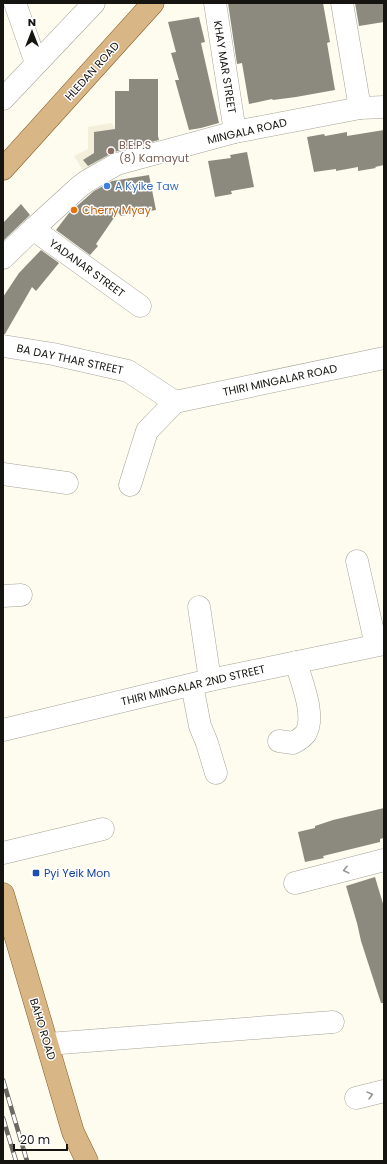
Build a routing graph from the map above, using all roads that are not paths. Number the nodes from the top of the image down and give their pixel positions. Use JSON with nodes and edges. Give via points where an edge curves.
{"nodes":[{"id":1,"x":14,"y":3,"type":"edge"},
{"id":2,"x":94,"y":3,"type":"edge"},
{"id":3,"x":153,"y":3,"type":"edge"},
{"id":4,"x":215,"y":3,"type":"edge"},
{"id":5,"x":342,"y":3,"type":"edge"},
{"id":6,"x":36,"y":63,"type":"junction"},
{"id":7,"x":3,"y":99,"type":"edge"},
{"id":8,"x":384,"y":107,"type":"edge"},
{"id":9,"x":360,"y":108,"type":"junction"},
{"id":10,"x":235,"y":132,"type":"junction"},
{"id":11,"x":3,"y":169,"type":"edge"},
{"id":12,"x":33,"y":229,"type":"junction"},
{"id":13,"x":3,"y":258,"type":"edge"},
{"id":14,"x":140,"y":306,"type":"dead end"},
{"id":15,"x":3,"y":346,"type":"edge"},
{"id":16,"x":384,"y":358,"type":"edge"},
{"id":17,"x":175,"y":402,"type":"junction"},
{"id":18,"x":3,"y":474,"type":"edge"},
{"id":19,"x":67,"y":483,"type":"dead end"},
{"id":20,"x":130,"y":484,"type":"dead end"},
{"id":21,"x":357,"y":561,"type":"dead end"},
{"id":22,"x":199,"y":607,"type":"dead end"},
{"id":23,"x":380,"y":644,"type":"edge"},
{"id":24,"x":296,"y":662,"type":"junction"},
{"id":25,"x":201,"y":682,"type":"junction"},
{"id":26,"x":3,"y":730,"type":"edge"},
{"id":27,"x":279,"y":741,"type":"dead end"},
{"id":28,"x":216,"y":773,"type":"dead end"},
{"id":29,"x":103,"y":829,"type":"dead end"},
{"id":30,"x":3,"y":854,"type":"edge"},
{"id":31,"x":384,"y":860,"type":"edge"},
{"id":32,"x":295,"y":883,"type":"dead end"},
{"id":33,"x":3,"y":894,"type":"edge"},
{"id":34,"x":333,"y":1022,"type":"dead end"},
{"id":35,"x":48,"y":1044,"type":"junction"},
{"id":36,"x":384,"y":1091,"type":"edge"},
{"id":37,"x":356,"y":1098,"type":"dead end"},
{"id":38,"x":88,"y":1161,"type":"edge"}],
"edges":[{"from":1,"to":6,"type":"street"},
{"from":2,"to":6,"type":"street"},
{"from":3,"to":11,"type":"main road","name":"HLEDAN ROAD"},
{"from":4,"to":10,"type":"street","name":"KHAY MAR STREET"},
{"from":5,"to":9,"type":"street"},
{"from":6,"to":7,"type":"street"},
{"from":8,"to":9,"type":"street","name":"MINGALA ROAD"},
{"from":9,"to":10,"type":"street","name":"MINGALA ROAD"},
{"from":10,"to":12,"type":"street","name":"MINGALA ROAD","via":[[117,164],[87,181]]},
{"from":12,"to":13,"type":"street","name":"MINGALA ROAD"},
{"from":12,"to":14,"type":"street","name":"YADANAR STREET"},
{"from":15,"to":17,"type":"street","name":"BA DAY THAR STREET","via":[[128,371]]},
{"from":16,"to":17,"type":"street","name":"THIRI MINGALAR ROAD"},
{"from":17,"to":20,"type":"street","via":[[147,431]]},
{"from":18,"to":19,"type":"street"},
{"from":21,"to":23,"type":"street"},
{"from":22,"to":25,"type":"street"},
{"from":23,"to":24,"type":"street","name":"THIRI MINGALAR 2ND STREET"},
{"from":24,"to":25,"type":"street","name":"THIRI MINGALAR 2ND STREET"},
{"from":24,"to":27,"type":"street","via":[[310,719],[305,734],[293,743]]},
{"from":25,"to":26,"type":"street","name":"THIRI MINGALAR 2ND STREET"},
{"from":25,"to":28,"type":"street","via":[[200,726]]},
{"from":29,"to":30,"type":"street"},
{"from":31,"to":32,"type":"street","one_way":true},
{"from":33,"to":35,"type":"main road","name":"BAHO ROAD"},
{"from":34,"to":35,"type":"street"},
{"from":35,"to":38,"type":"main road","name":"BAHO ROAD","via":[[73,1132]]},
{"from":37,"to":36,"type":"street","one_way":true}]}
